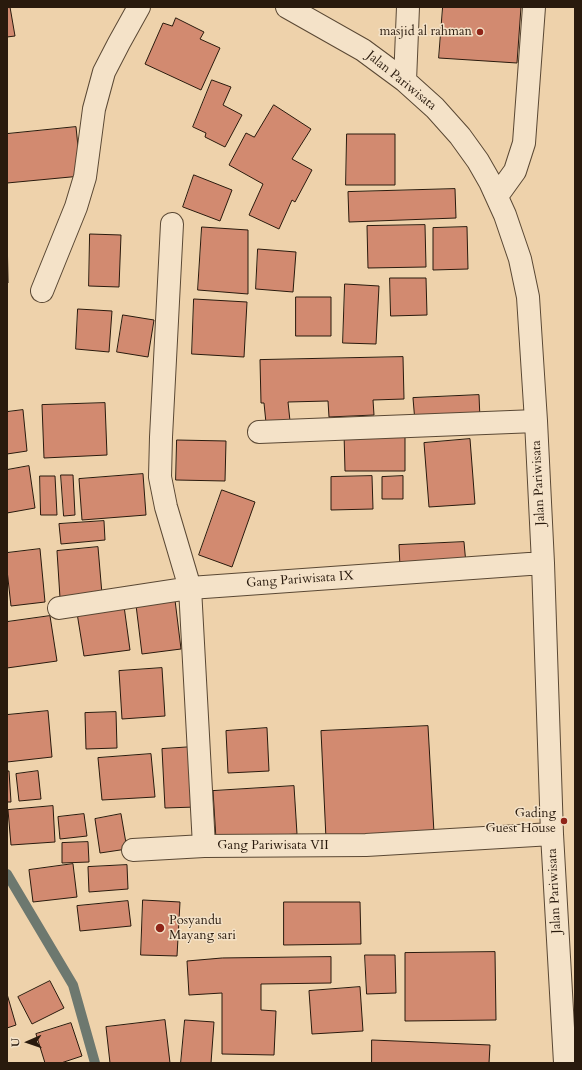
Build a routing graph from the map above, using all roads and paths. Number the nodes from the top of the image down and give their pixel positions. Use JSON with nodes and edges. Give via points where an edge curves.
{"nodes":[{"id":1,"x":139,"y":7,"type":"edge"},
{"id":2,"x":287,"y":7,"type":"edge"},
{"id":3,"x":408,"y":7,"type":"edge"},
{"id":4,"x":534,"y":7,"type":"edge"},
{"id":5,"x":405,"y":81,"type":"junction"},
{"id":6,"x":497,"y":196,"type":"junction"},
{"id":7,"x":172,"y":224,"type":"dead end"},
{"id":8,"x":42,"y":291,"type":"dead end"},
{"id":9,"x":536,"y":421,"type":"junction"},
{"id":10,"x":259,"y":432,"type":"dead end"},
{"id":11,"x":543,"y":563,"type":"junction"},
{"id":12,"x":190,"y":588,"type":"junction"},
{"id":13,"x":59,"y":608,"type":"dead end"},
{"id":14,"x":552,"y":834,"type":"junction"},
{"id":15,"x":204,"y":846,"type":"junction"},
{"id":16,"x":133,"y":850,"type":"dead end"},
{"id":17,"x":565,"y":1063,"type":"edge"}],
"edges":[{"from":1,"to":8,"type":"street","via":[[104,72],[94,109],[85,177],[76,207]]},
{"from":2,"to":5,"type":"street","name":"Jalan Pariwisata","via":[[362,50]]},
{"from":3,"to":5,"type":"street"},
{"from":4,"to":6,"type":"street","via":[[524,143],[515,171]]},
{"from":5,"to":6,"type":"street","name":"Jalan Pariwisata","via":[[435,108],[460,136],[478,161]]},
{"from":6,"to":9,"type":"street","name":"Jalan Pariwisata","via":[[510,226],[528,297]]},
{"from":7,"to":12,"type":"street","name":"Gang Pariwisata VII","via":[[160,477],[166,507]]},
{"from":9,"to":10,"type":"street"},
{"from":9,"to":11,"type":"street","name":"Jalan Pariwisata"},
{"from":11,"to":12,"type":"street","name":"Gang Pariwisata IX"},
{"from":11,"to":14,"type":"street","name":"Jalan Pariwisata"},
{"from":12,"to":13,"type":"street","name":"Gang Pariwisata IX"},
{"from":12,"to":15,"type":"street","name":"Gang Pariwisata VII"},
{"from":14,"to":15,"type":"street","name":"Gang Pariwisata VII","via":[[366,845]]},
{"from":14,"to":17,"type":"street","name":"Jalan Pariwisata"},
{"from":15,"to":16,"type":"street"}]}
